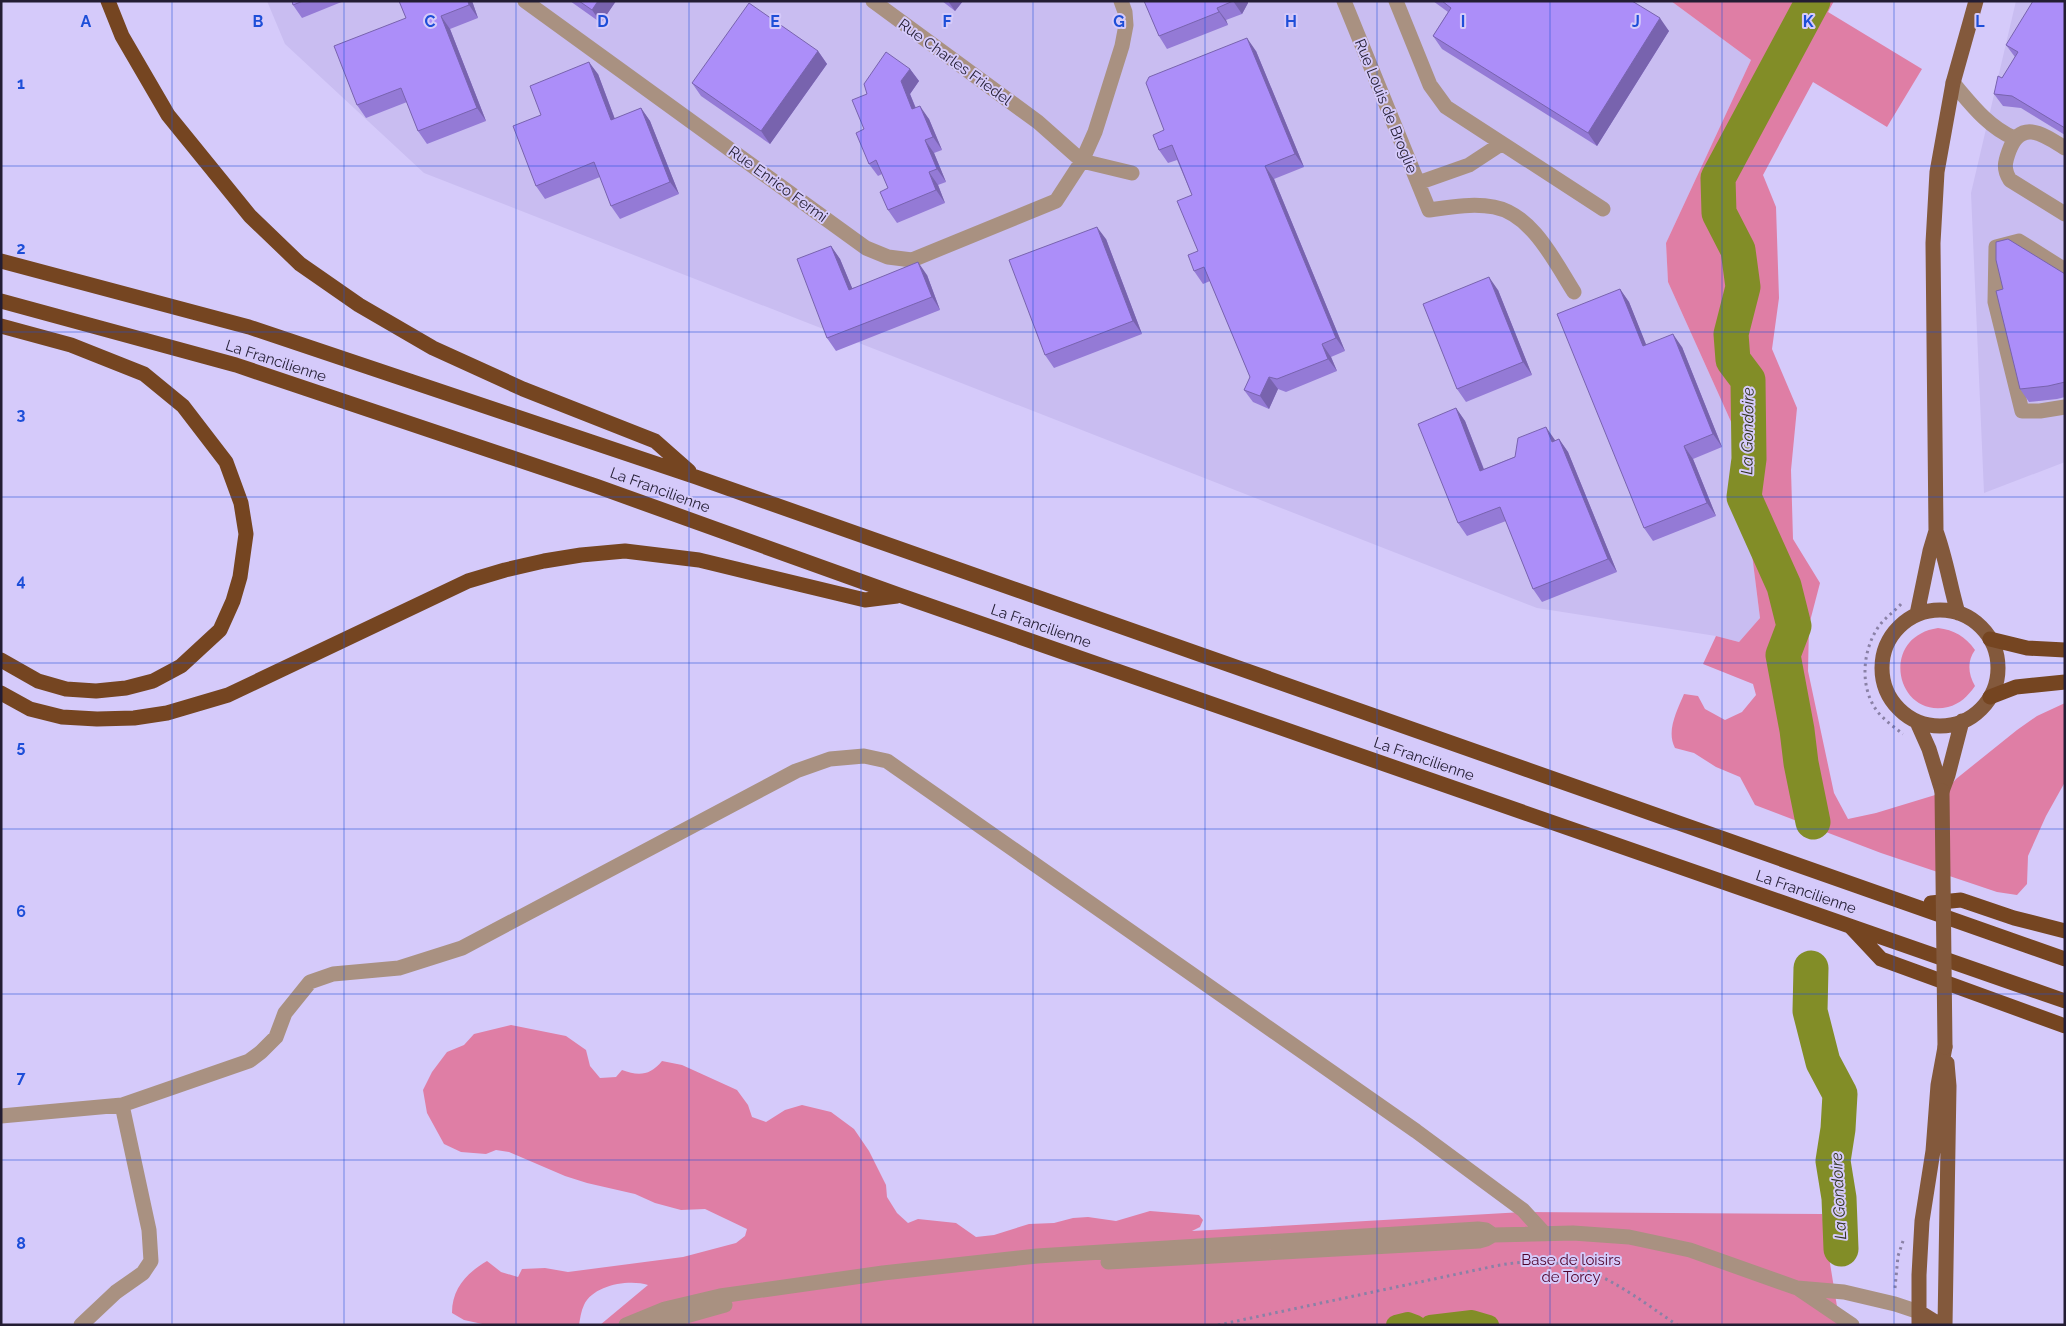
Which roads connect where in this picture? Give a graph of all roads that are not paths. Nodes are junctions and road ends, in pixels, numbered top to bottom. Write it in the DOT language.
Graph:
graph roads {
  1 [pos="108,1"];
  2 [pos="525,1"];
  3 [pos="873,1"];
  4 [pos="1121,1"];
  5 [pos="1344,1"];
  6 [pos="1396,1"];
  7 [pos="1976,1"];
  8 [pos="1953,84"];
  9 [pos="2014,138"];
  10 [pos="1501,144"];
  11 [pos="2065,148"];
  12 [pos="1082,161"];
  13 [pos="1132,173"];
  14 [pos="1418,182"];
  15 [pos="1603,209"];
  16 [pos="2065,214"];
  17 [pos="1,261"];
  18 [pos="2065,270"];
  19 [pos="1574,292"];
  20 [pos="1,301"];
  21 [pos="1,326"];
  22 [pos="2065,407"];
  23 [pos="696,477"];
  24 [pos="1936,531"];
  25 [pos="902,596"];
  26 [pos="1958,612"];
  27 [pos="1917,614"];
  28 [pos="1990,639"];
  29 [pos="2065,650"];
  30 [pos="1,660"];
  31 [pos="2065,682"];
  32 [pos="1,693"];
  33 [pos="1990,697"];
  34 [pos="1962,721"];
  35 [pos="1918,722"];
  36 [pos="1942,791"];
  37 [pos="1912,905"];
  38 [pos="1850,926"];
  39 [pos="2065,932"];
  40 [pos="2065,959"];
  41 [pos="2065,1001"];
  42 [pos="2065,1026"];
  43 [pos="1945,1047"];
  44 [pos="122,1105"];
  45 [pos="1,1116"];
  46 [pos="1544,1233"];
  47 [pos="1493,1235"];
  48 [pos="1797,1288"];
  49 [pos="1919,1318"];
  50 [pos="81,1325"];
  51 [pos="626,1325"];
  52 [pos="654,1325"];
  53 [pos="1852,1325"];
  54 [pos="1940,1325"];
  55 [pos="1945,1325"];
  1 -- 23 [label="highway"];
  2 -- 12 [label="street, Rue Enrico Fermi"];
  3 -- 12 [label="street, Rue Charles Friedel"];
  4 -- 12 [label="street"];
  5 -- 14 [label="street, Rue Louis de Broglie"];
  6 -- 10 [label="street"];
  7 -- 8 [label="main road"];
  8 -- 9 [label="street"];
  8 -- 24 [label="main road"];
  9 -- 11 [label="street"];
  9 -- 16 [label="street"];
  10 -- 14 [label="street"];
  10 -- 15 [label="street"];
  12 -- 13 [label="street"];
  14 -- 19 [label="street, Rue Louis de Broglie"];
  17 -- 23 [label="highway, La Francilienne"];
  18 -- 22 [label="street"];
  20 -- 25 [label="highway, La Francilienne"];
  21 -- 30 [label="highway"];
  23 -- 37 [label="highway, La Francilienne"];
  24 -- 26 [label="main road"];
  24 -- 27 [label="main road"];
  25 -- 32 [label="highway"];
  25 -- 38 [label="highway, La Francilienne"];
  26 -- 27 [label="main road"];
  26 -- 28 [label="main road"];
  27 -- 35 [label="main road"];
  28 -- 29 [label="highway"];
  28 -- 33 [label="main road"];
  31 -- 33 [label="highway"];
  33 -- 34 [label="main road"];
  34 -- 35 [label="main road"];
  34 -- 36 [label="main road"];
  35 -- 36 [label="main road"];
  36 -- 43 [label="main road, bridge"];
  37 -- 39 [label="highway"];
  37 -- 40 [label="highway, La Francilienne"];
  38 -- 41 [label="highway, La Francilienne"];
  38 -- 42 [label="highway"];
  43 -- 49 [label="main road"];
  43 -- 55 [label="main road"];
  44 -- 45 [label="street"];
  44 -- 46 [label="street"];
  44 -- 50 [label="street"];
  46 -- 47 [label="street"];
  46 -- 48 [label="street"];
  47 -- 51 [label="street"];
  47 -- 52 [label="street"];
  48 -- 49 [label="street"];
  48 -- 53 [label="street"];
  49 -- 54 [label="main road"];
}
